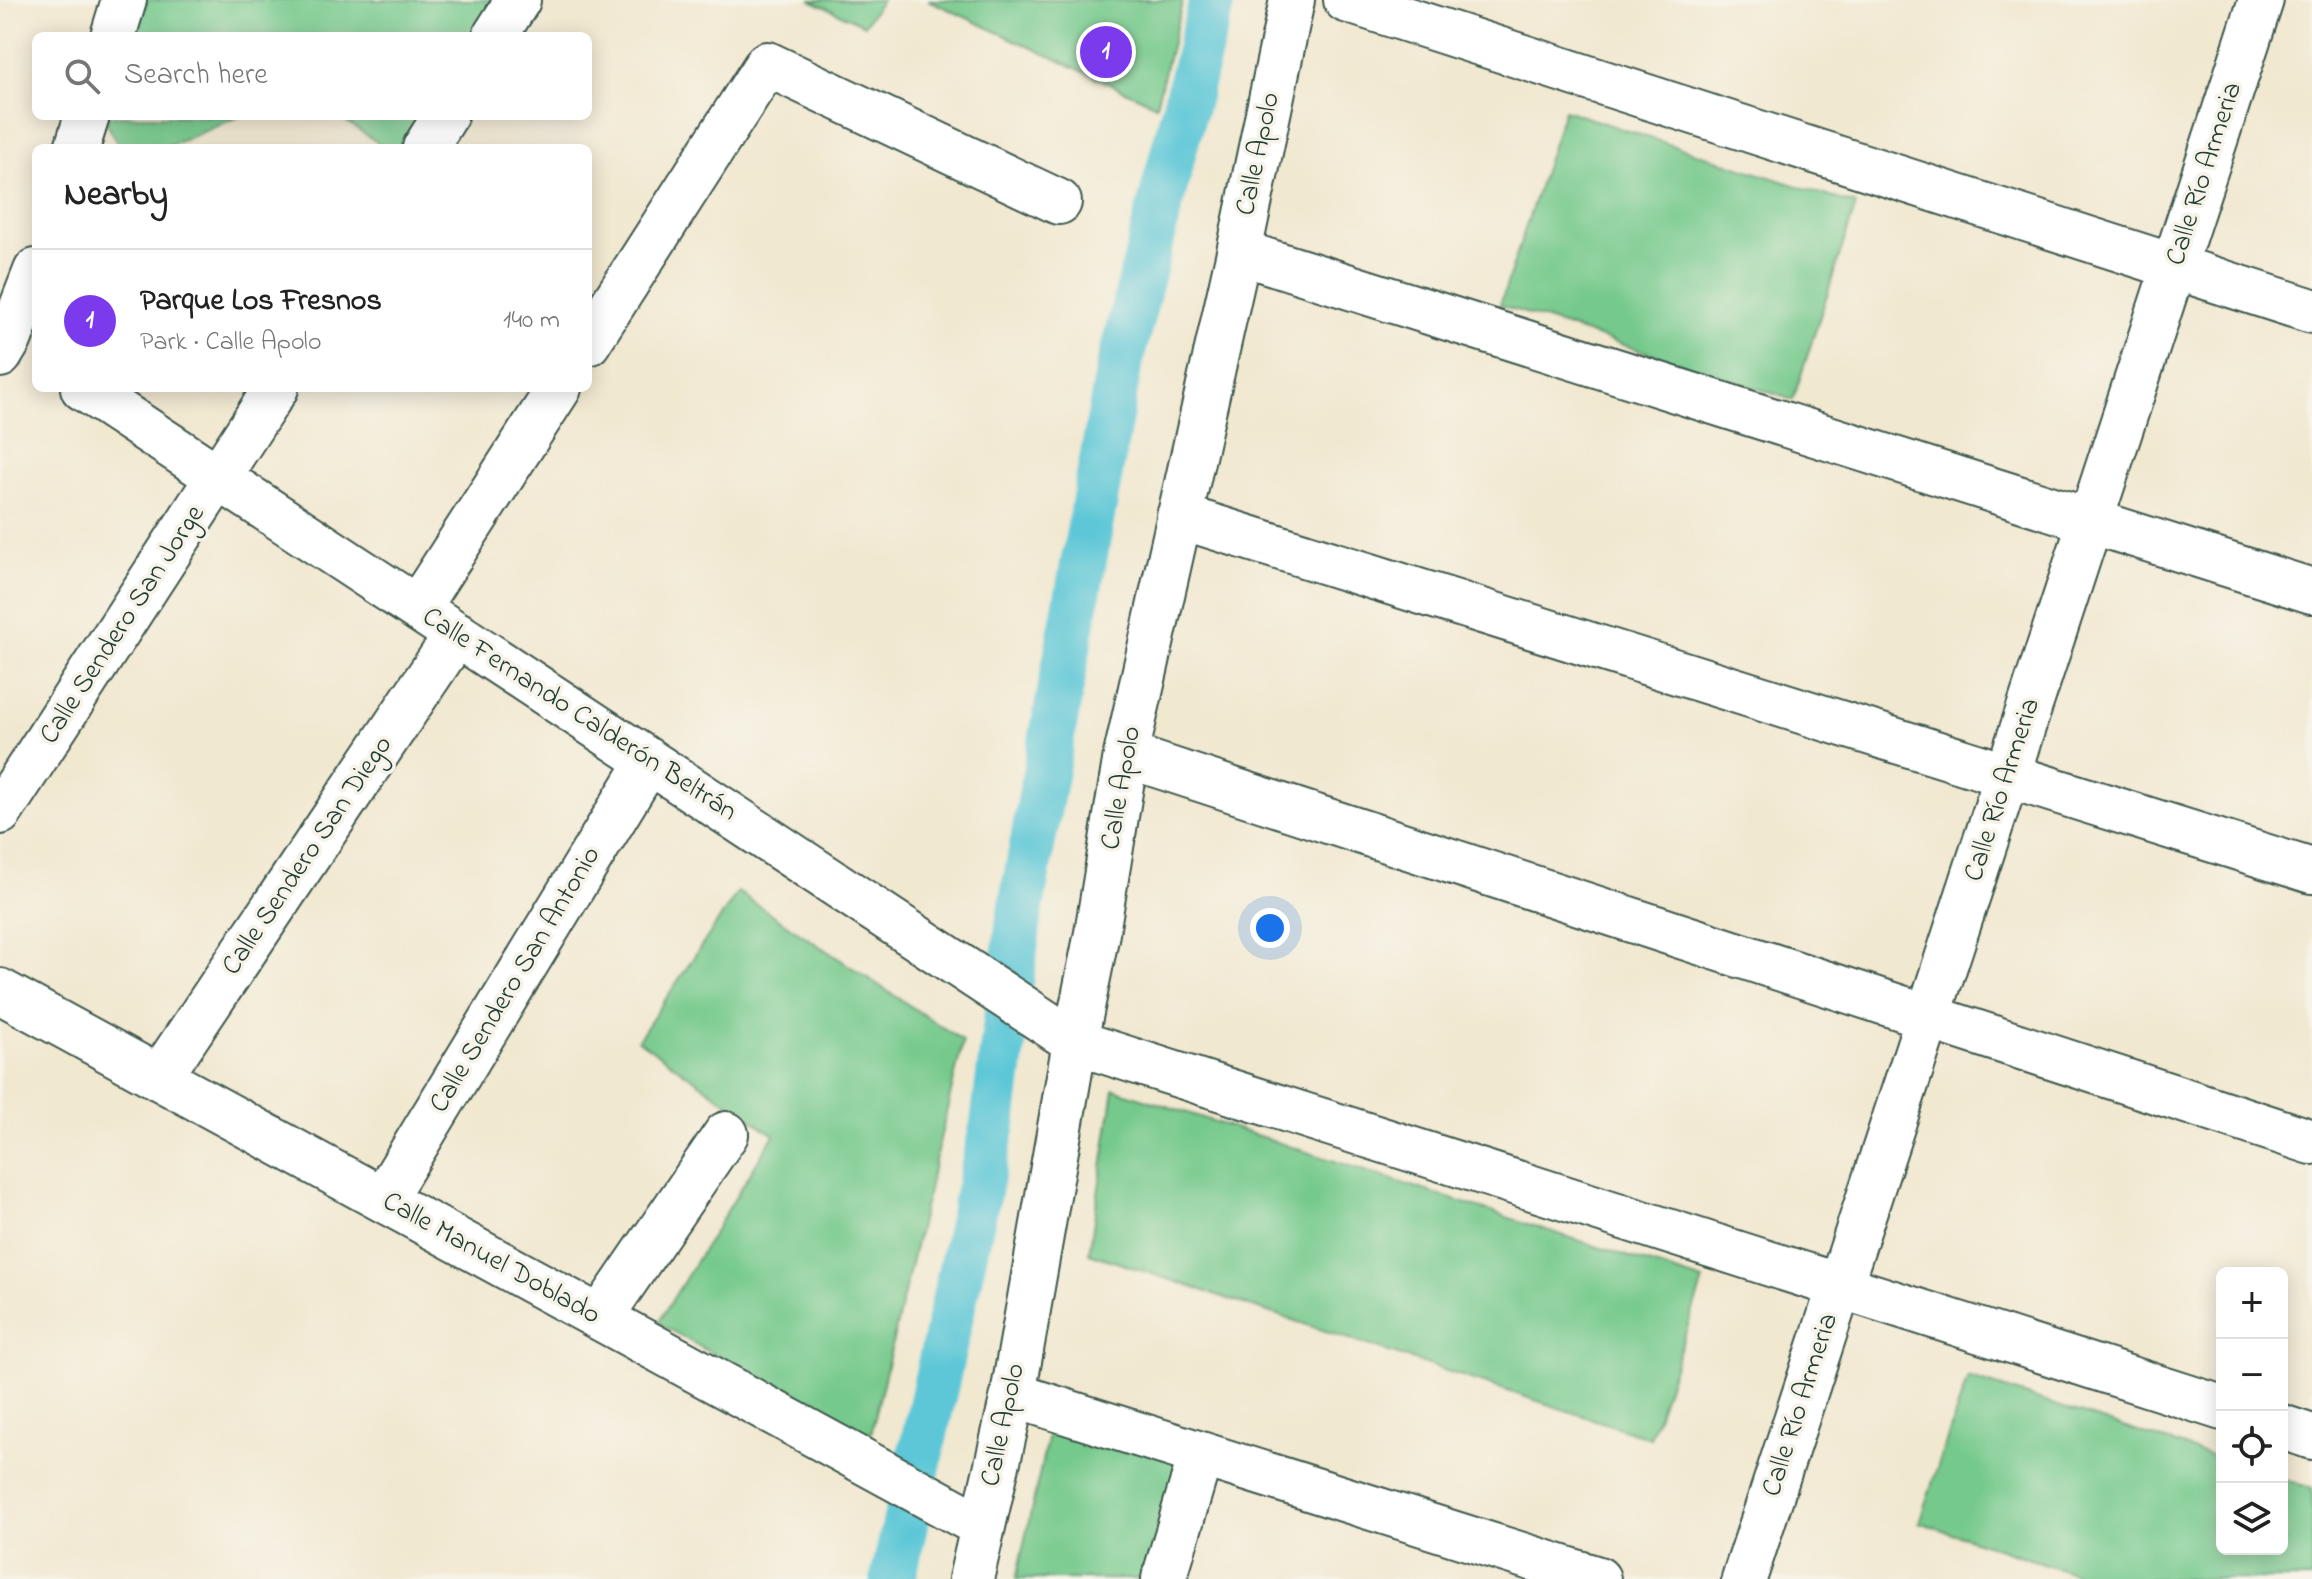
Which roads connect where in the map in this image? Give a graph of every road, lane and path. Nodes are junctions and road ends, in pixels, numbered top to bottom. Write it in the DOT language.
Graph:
graph roads {
  1 [pos="124,0"];
  2 [pos="518,0"];
  3 [pos="1292,0"];
  4 [pos="1346,0"];
  5 [pos="2261,0"];
  6 [pos="114,32"];
  7 [pos="498,32"];
  8 [pos="86,120"];
  9 [pos="442,120"];
  10 [pos="78,144"];
  11 [pos="428,144"];
  12 [pos="1059,202"];
  13 [pos="1239,252"];
  14 [pos="2174,267"];
  15 [pos="32,283"];
  16 [pos="2312,311"];
  17 [pos="592,337"];
  18 [pos="11,346"];
  19 [pos="89,392"];
  20 [pos="274,392"];
  21 [pos="556,392"];
  22 [pos="220,478"];
  23 [pos="1179,516"];
  24 [pos="2091,521"];
  25 [pos="2312,591"];
  26 [pos="417,608"];
  27 [pos="457,634"];
  28 [pos="1126,755"];
  29 [pos="649,761"];
  30 [pos="2008,775"];
  31 [pos="0,812"];
  32 [pos="2312,871"];
  33 [pos="0,991"];
  34 [pos="1929,1017"];
  35 [pos="1075,1042"];
  36 [pos="159,1078"];
  37 [pos="726,1134"];
  38 [pos="2312,1142"];
  39 [pos="383,1199"];
  40 [pos="1840,1286"];
  41 [pos="600,1318"];
  42 [pos="1013,1395"];
  43 [pos="2216,1406"];
  44 [pos="2288,1429"];
  45 [pos="2312,1437"];
  46 [pos="1201,1454"];
  47 [pos="982,1526"];
  48 [pos="971,1579"];
  49 [pos="1164,1579"];
  50 [pos="1598,1579"];
  51 [pos="1744,1579"];
  1 -- 6 [label="street"];
  2 -- 7 [label="street"];
  3 -- 13 [label="street, Calle Apolo"];
  4 -- 14 [label="street"];
  5 -- 14 [label="street, Calle Río Armeria"];
  8 -- 10 [label="street"];
  9 -- 11 [label="street"];
  12 -- 17 [label="street"];
  13 -- 23 [label="street, Calle Apolo"];
  13 -- 24 [label="street"];
  14 -- 16 [label="street"];
  14 -- 24 [label="street, Calle Río Armeria"];
  15 -- 18 [label="street"];
  19 -- 22 [label="street, Calle Fernando Calderón Beltrán"];
  20 -- 22 [label="street, Calle Sendero San Jorge"];
  21 -- 26 [label="street"];
  22 -- 26 [label="street, Calle Fernando Calderón Beltrán"];
  22 -- 31 [label="street, Calle Sendero San Jorge"];
  23 -- 28 [label="street, Calle Apolo"];
  23 -- 30 [label="street"];
  24 -- 25 [label="street"];
  24 -- 30 [label="street, Calle Río Armeria"];
  26 -- 27 [label="street, Calle Fernando Calderón Beltrán"];
  27 -- 29 [label="street, Calle Fernando Calderón Beltrán"];
  27 -- 36 [label="street, Calle Sendero San Diego"];
  28 -- 34 [label="street"];
  28 -- 35 [label="street, Calle Apolo"];
  29 -- 35 [label="street, Calle Fernando Calderón Beltrán"];
  29 -- 39 [label="street, Calle Sendero San Antonio"];
  30 -- 32 [label="street"];
  30 -- 34 [label="street, Calle Río Armeria"];
  33 -- 36 [label="street, Calle Manuel Doblado"];
  34 -- 38 [label="street"];
  34 -- 40 [label="street, Calle Río Armeria"];
  35 -- 40 [label="street, Calle Fernando Calderón Beltrán"];
  35 -- 42 [label="street, Calle Apolo"];
  36 -- 39 [label="street, Calle Manuel Doblado"];
  37 -- 41 [label="street"];
  39 -- 41 [label="street, Calle Manuel Doblado"];
  40 -- 43 [label="street, Calle Fernando Calderón Beltrán"];
  40 -- 51 [label="street, Calle Río Armeria"];
  41 -- 47 [label="street, Calle Manuel Doblado"];
  42 -- 46 [label="street"];
  42 -- 47 [label="street, Calle Apolo"];
  44 -- 45 [label="street"];
  46 -- 49 [label="street"];
  46 -- 50 [label="street"];
  47 -- 48 [label="street, Calle Apolo"];
}
